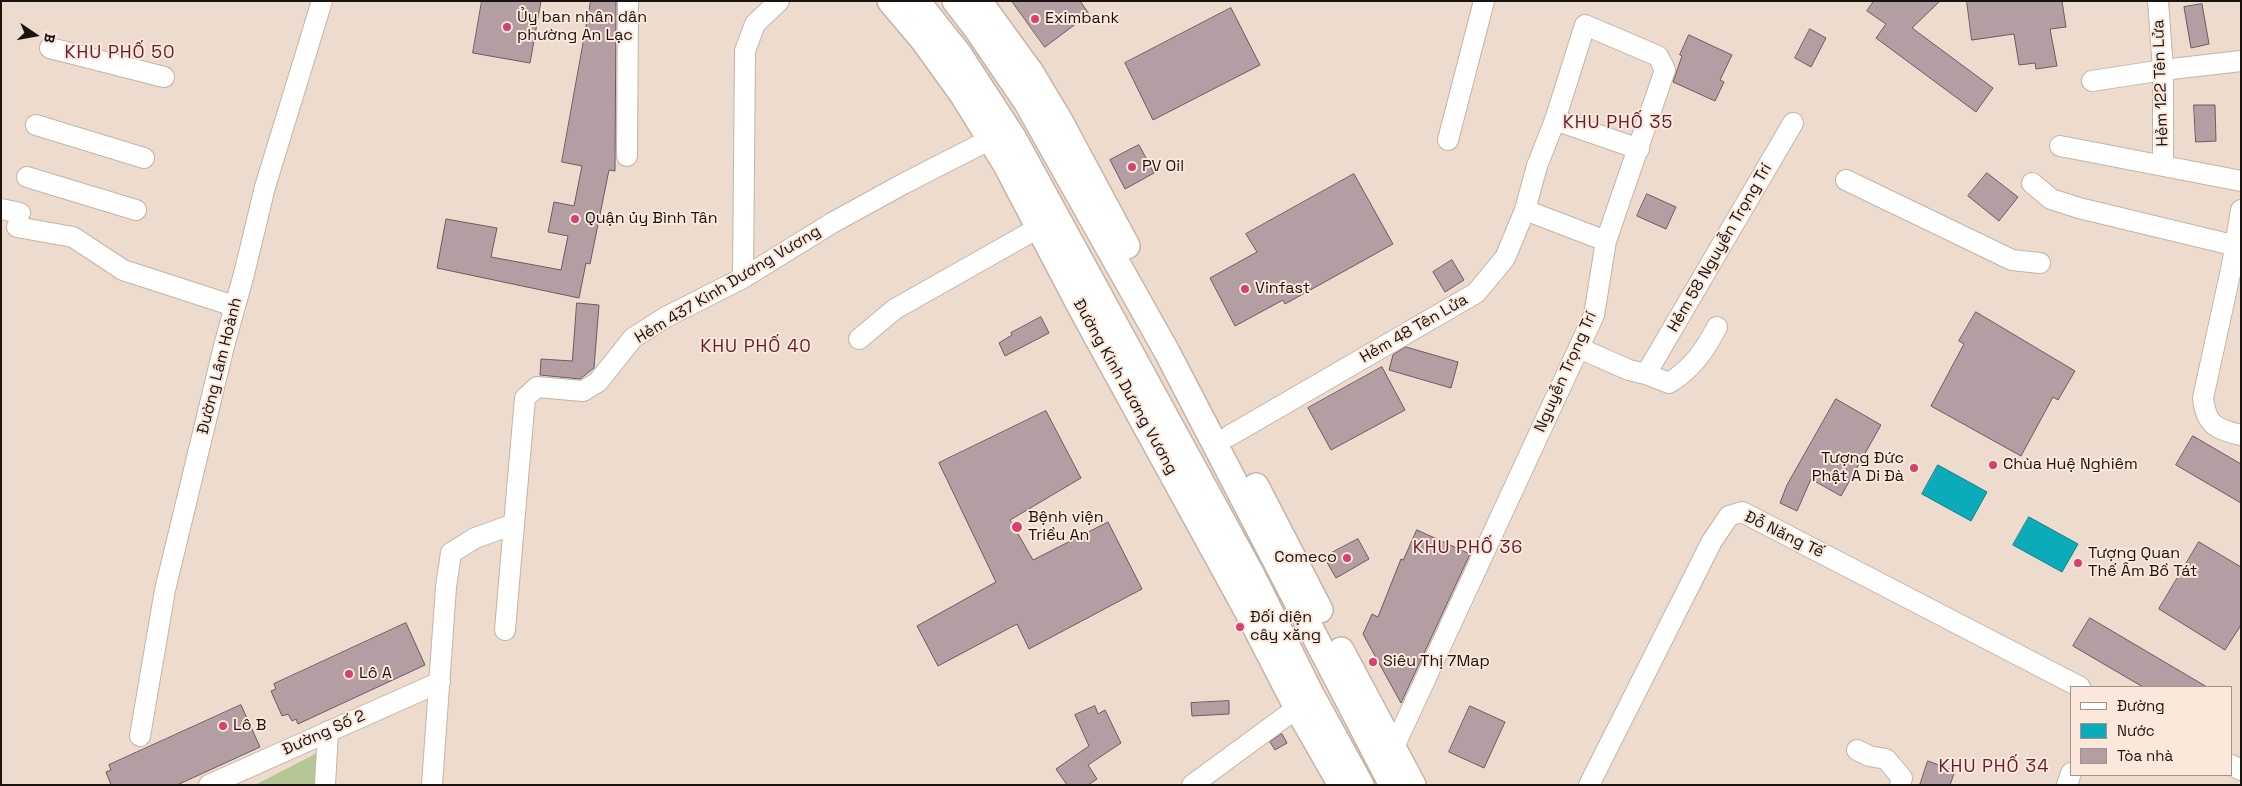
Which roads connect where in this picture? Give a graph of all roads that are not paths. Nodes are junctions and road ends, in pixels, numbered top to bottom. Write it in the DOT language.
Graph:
graph roads {
  1 [pos="322,1"];
  2 [pos="628,1"];
  3 [pos="779,1"];
  4 [pos="890,1"];
  5 [pos="917,1"];
  6 [pos="955,1"];
  7 [pos="979,1"];
  8 [pos="1484,1"];
  9 [pos="2158,1"];
  10 [pos="1585,25"];
  11 [pos="50,48"];
  12 [pos="2241,62"];
  13 [pos="2163,70"];
  14 [pos="164,77"];
  15 [pos="2092,81"];
  16 [pos="1555,120"];
  17 [pos="1793,123"];
  18 [pos="36,125"];
  19 [pos="990,140"];
  20 [pos="1448,140"];
  21 [pos="2060,146"];
  22 [pos="1639,150"];
  23 [pos="627,156"];
  24 [pos="144,158"];
  25 [pos="2162,166"];
  26 [pos="26,177"];
  27 [pos="1846,180"];
  28 [pos="2241,181"];
  29 [pos="2032,183"];
  30 [pos="136,210"];
  31 [pos="1525,210"];
  32 [pos="2241,210"];
  33 [pos="13,216"];
  34 [pos="1040,227"];
  35 [pos="1606,241"];
  36 [pos="2238,246"];
  37 [pos="2040,263"];
  38 [pos="743,278"];
  39 [pos="234,306"];
  40 [pos="1717,327"];
  41 [pos="859,339"];
  42 [pos="1579,348"];
  43 [pos="1174,349"];
  44 [pos="1128,372"];
  45 [pos="1646,374"];
  46 [pos="2241,435"];
  47 [pos="1222,440"];
  48 [pos="514,524"];
  49 [pos="505,630"];
  50 [pos="440,682"];
  51 [pos="2078,686"];
  52 [pos="1297,708"];
  53 [pos="328,731"];
  54 [pos="140,736"];
  55 [pos="1857,750"];
  56 [pos="1390,767"];
  57 [pos="208,785"];
  58 [pos="325,785"];
  59 [pos="432,785"];
  60 [pos="1192,785"];
  61 [pos="1341,785"];
  62 [pos="1361,785"];
  63 [pos="1413,785"];
  64 [pos="1589,785"];
  65 [pos="1900,785"];
  1 -- 39 [label="street, Đường Lâm Hoành"];
  2 -- 23 [label="street"];
  3 -- 38 [label="street"];
  4 -- 19 [label="main road, Đường Kinh Dương Vương"];
  5 -- 44 [label="main road, Đường Kinh Dương Vương"];
  6 -- 43 [label="main road"];
  7 -- 43 [label="main road"];
  8 -- 20 [label="street"];
  9 -- 13 [label="street, Hẻm 122 Tên Lửa"];
  10 -- 16 [label="street, Hẻm 48 Tên Lửa"];
  10 -- 22 [label="street, Nguyễn Trọng Trí"];
  11 -- 14 [label="street"];
  12 -- 13 [label="street"];
  13 -- 15 [label="street"];
  13 -- 25 [label="street, Hẻm 122 Tên Lửa"];
  16 -- 22 [label="street"];
  16 -- 31 [label="street, Hẻm 48 Tên Lửa"];
  17 -- 45 [label="street, Hẻm 58 Nguyễn Trọng Trí"];
  18 -- 24 [label="street"];
  19 -- 34 [label="main road, Đường Kinh Dương Vương"];
  19 -- 38 [label="street, Hẻm 437 Kinh Dương Vương"];
  21 -- 25 [label="street"];
  22 -- 35 [label="street, Nguyễn Trọng Trí"];
  25 -- 28 [label="street"];
  26 -- 30 [label="street"];
  27 -- 37 [label="street"];
  29 -- 36 [label="street"];
  31 -- 35 [label="street"];
  31 -- 47 [label="street, Hẻm 48 Tên Lửa"];
  32 -- 36 [label="street"];
  33 -- 39 [label="street"];
  34 -- 41 [label="street"];
  34 -- 44 [label="main road, Đường Kinh Dương Vương"];
  35 -- 42 [label="street, Nguyễn Trọng Trí"];
  36 -- 46 [label="street"];
  38 -- 48 [label="street, Hẻm 437 Kinh Dương Vương"];
  39 -- 54 [label="street, Đường Lâm Hoành"];
  40 -- 45 [label="street"];
  42 -- 45 [label="street"];
  42 -- 56 [label="street, Nguyễn Trọng Trí"];
  43 -- 44 [label="main road"];
  43 -- 47 [label="main road"];
  44 -- 52 [label="main road, Đường Kinh Dương Vương"];
  44 -- 62 [label="main road, Đường Kinh Dương Vương"];
  47 -- 56 [label="main road"];
  48 -- 49 [label="street, Hẻm 437 Kinh Dương Vương"];
  48 -- 50 [label="street"];
  50 -- 53 [label="street, Đường Số 2"];
  50 -- 59 [label="street"];
  51 -- 64 [label="street, Đỗ Năng Tế"];
  52 -- 60 [label="street"];
  52 -- 61 [label="main road, Đường Kinh Dương Vương"];
  53 -- 57 [label="street, Đường Số 2"];
  53 -- 58 [label="street"];
  55 -- 65 [label="street"];
  56 -- 63 [label="main road"];
}
